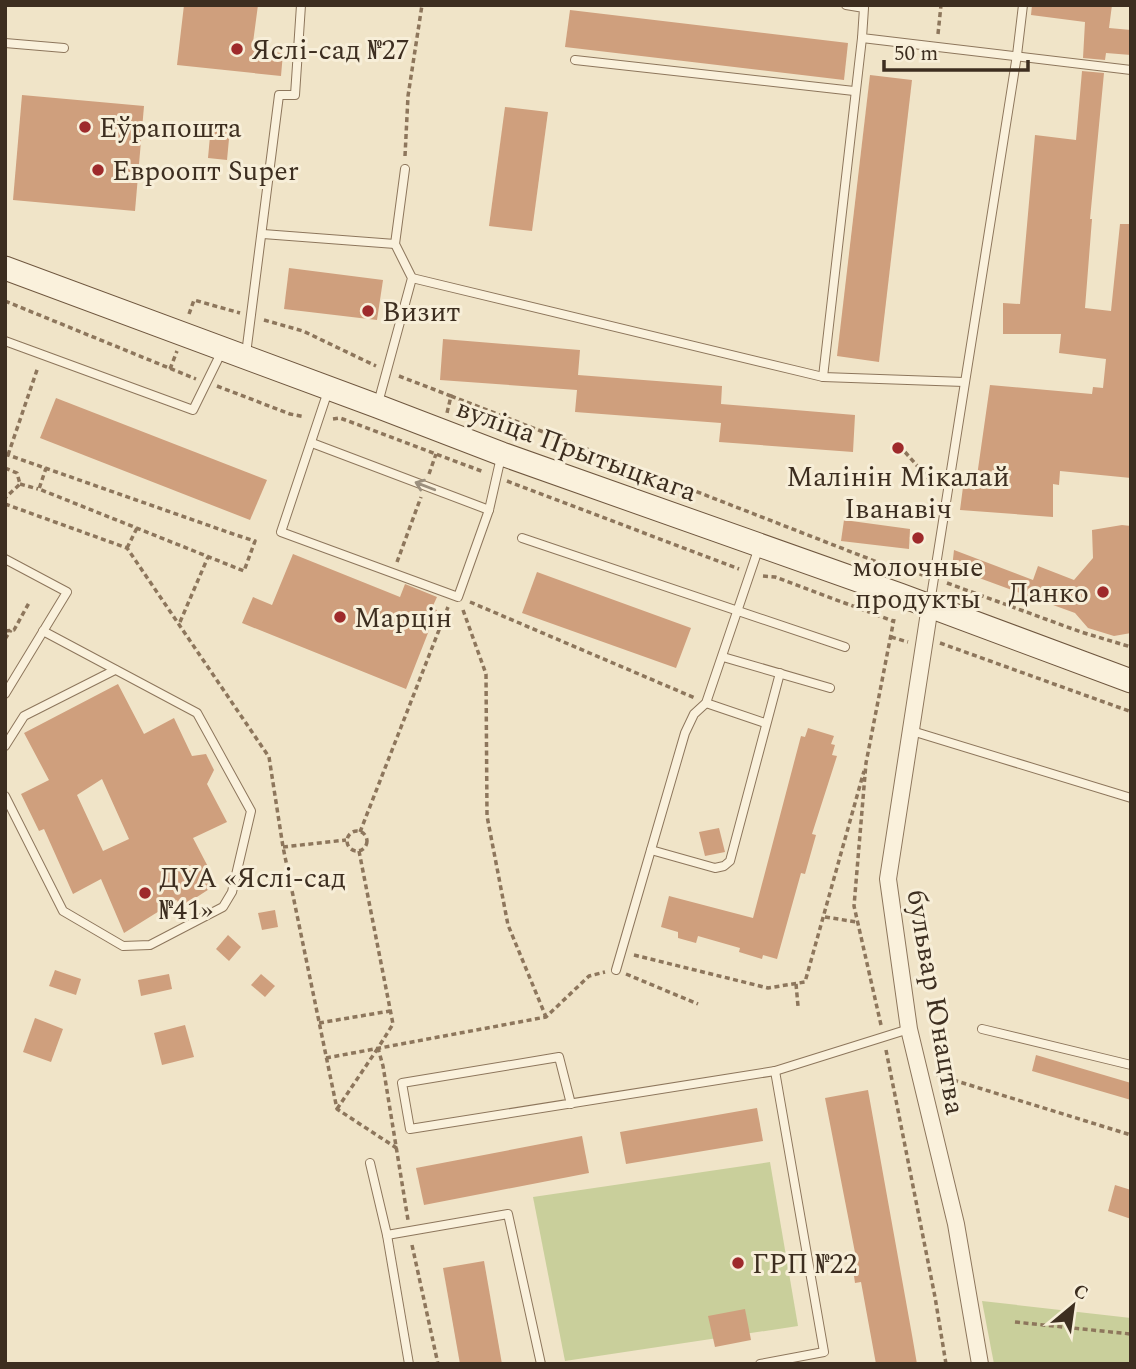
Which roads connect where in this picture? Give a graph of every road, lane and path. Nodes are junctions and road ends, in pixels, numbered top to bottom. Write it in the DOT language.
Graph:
graph roads {
  1 [pos="301,5"];
  2 [pos="422,5"];
  3 [pos="846,5"];
  4 [pos="941,5"];
  5 [pos="1023,5"];
  6 [pos="862,38"];
  7 [pos="5,43"];
  8 [pos="64,48"];
  9 [pos="936,48"];
  10 [pos="1017,55"];
  11 [pos="575,60"];
  12 [pos="1131,70"];
  13 [pos="854,91"];
  14 [pos="405,169"];
  15 [pos="263,234"];
  16 [pos="395,244"];
  17 [pos="5,268"];
  18 [pos="412,278"];
  19 [pos="5,341"];
  20 [pos="223,349"];
  21 [pos="42,355"];
  22 [pos="246,357"];
  23 [pos="823,377"];
  24 [pos="964,382"];
  25 [pos="329,388"];
  26 [pos="451,396"];
  27 [pos="377,406"];
  28 [pos="312,443"];
  29 [pos="905,452"];
  30 [pos="7,455"];
  31 [pos="499,465"];
  32 [pos="5,468"];
  33 [pos="46,468"];
  34 [pos="20,484"];
  35 [pos="425,486"];
  36 [pos="39,489"];
  37 [pos="5,498"];
  38 [pos="946,499"];
  39 [pos="489,510"];
  40 [pos="137,528"];
  41 [pos="522,538"];
  42 [pos="759,547"];
  43 [pos="127,548"];
  44 [pos="208,557"];
  45 [pos="5,559"];
  46 [pos="393,574"];
  47 [pos="751,574"];
  48 [pos="934,578"];
  49 [pos="455,596"];
  50 [pos="30,601"];
  51 [pos="930,606"];
  52 [pos="739,612"];
  53 [pos="893,621"];
  54 [pos="180,624"];
  55 [pos="8,630"];
  56 [pos="43,631"];
  57 [pos="891,637"];
  58 [pos="5,639"];
  59 [pos="925,643"];
  60 [pos="845,647"];
  61 [pos="1131,648"];
  62 [pos="723,657"];
  63 [pos="115,670"];
  64 [pos="780,673"];
  65 [pos="1131,681"];
  66 [pos="830,688"];
  67 [pos="5,694"];
  68 [pos="706,703"];
  69 [pos="1130,710"];
  70 [pos="765,723"];
  71 [pos="912,731"];
  72 [pos="5,746"];
  73 [pos="866,763"];
  74 [pos="5,796"];
  75 [pos="1131,798"];
  76 [pos="360,832"];
  77 [pos="346,840"];
  78 [pos="283,847"];
  79 [pos="651,850"];
  80 [pos="824,917"];
  81 [pos="857,922"];
  82 [pos="622,951"];
  83 [pos="616,970"];
  84 [pos="589,976"];
  85 [pos="796,984"];
  86 [pos="698,1004"];
  87 [pos="797,1006"];
  88 [pos="390,1011"];
  89 [pos="545,1017"];
  90 [pos="320,1023"];
  91 [pos="909,1028"];
  92 [pos="982,1029"];
  93 [pos="378,1048"];
  94 [pos="326,1058"];
  95 [pos="1131,1065"];
  96 [pos="919,1069"];
  97 [pos="775,1071"];
  98 [pos="891,1075"];
  99 [pos="570,1104"];
  100 [pos="337,1109"];
  101 [pos="1131,1135"];
  102 [pos="370,1163"];
  103 [pos="387,1235"];
  104 [pos="1015,1322"];
  105 [pos="1131,1334"];
  106 [pos="410,1364"];
  107 [pos="541,1364"];
  108 [pos="760,1364"];
  109 [pos="980,1364"];
  1 -- 15 [label="lane"];
  2 -- 14 [label="path"];
  3 -- 6 [label="lane"];
  4 -- 9 [label="path"];
  5 -- 10 [label="lane"];
  6 -- 9 [label="lane"];
  6 -- 13 [label="lane"];
  7 -- 8 [label="lane"];
  9 -- 10 [label="lane"];
  10 -- 12 [label="lane"];
  10 -- 24 [label="lane"];
  11 -- 13 [label="lane"];
  13 -- 23 [label="lane"];
  14 -- 16 [label="lane"];
  15 -- 16 [label="lane"];
  15 -- 22 [label="lane"];
  16 -- 18 [label="lane"];
  17 -- 20 [label="street, вуліца Прытыцкага"];
  18 -- 23 [label="lane"];
  18 -- 27 [label="lane"];
  19 -- 21 [label="lane"];
  20 -- 21 [label="lane"];
  20 -- 22 [label="street, вуліца Прытыцкага"];
  21 -- 30 [label="path"];
  22 -- 25 [label="street, вуліца Прытыцкага"];
  23 -- 24 [label="lane"];
  24 -- 38 [label="lane"];
  25 -- 27 [label="street, вуліца Прытыцкага"];
  25 -- 28 [label="lane"];
  26 -- 48 [label="path"];
  27 -- 31 [label="street, вуліца Прытыцкага"];
  35 -- 28 [label="lane, one-way"];
  28 -- 46 [label="lane"];
  29 -- 38 [label="path"];
  30 -- 33 [label="path"];
  31 -- 35 [label="path"];
  31 -- 39 [label="lane"];
  31 -- 42 [label="street, вуліца Прытыцкага"];
  31 -- 47 [label="path"];
  32 -- 34 [label="path"];
  33 -- 36 [label="path"];
  33 -- 44 [label="path"];
  34 -- 36 [label="path"];
  34 -- 37 [label="path"];
  35 -- 39 [label="lane"];
  35 -- 46 [label="path"];
  36 -- 40 [label="path"];
  38 -- 48 [label="lane"];
  39 -- 49 [label="lane"];
  40 -- 43 [label="path"];
  40 -- 44 [label="path"];
  41 -- 52 [label="lane"];
  42 -- 47 [label="lane"];
  42 -- 51 [label="street, вуліца Прытыцкага"];
  44 -- 54 [label="path"];
  45 -- 56 [label="lane"];
  46 -- 49 [label="lane"];
  47 -- 52 [label="lane"];
  47 -- 53 [label="path"];
  48 -- 51 [label="lane"];
  48 -- 61 [label="path"];
  49 -- 68 [label="path"];
  49 -- 76 [label="path"];
  49 -- 89 [label="path"];
  50 -- 55 [label="path"];
  51 -- 59 [label="street, бульвар Юнацтва"];
  51 -- 65 [label="street, вуліца Прытыцкага"];
  52 -- 60 [label="lane"];
  52 -- 62 [label="lane"];
  55 -- 58 [label="path"];
  56 -- 63 [label="lane"];
  56 -- 67 [label="lane"];
  57 -- 59 [label="path"];
  59 -- 69 [label="path"];
  59 -- 71 [label="street, бульвар Юнацтва"];
  62 -- 64 [label="lane"];
  62 -- 68 [label="lane"];
  63 -- 72 [label="lane"];
  63 -- 74 [label="lane"];
  64 -- 66 [label="lane"];
  64 -- 70 [label="lane"];
  68 -- 70 [label="lane"];
  68 -- 79 [label="lane"];
  70 -- 79 [label="lane"];
  71 -- 75 [label="lane"];
  71 -- 91 [label="street, бульвар Юнацтва"];
  73 -- 80 [label="path"];
  76 -- 77 [label="path"];
  76 -- 77 [label="path"];
  77 -- 78 [label="path"];
  79 -- 82 [label="lane"];
  80 -- 81 [label="path"];
  80 -- 85 [label="path"];
  82 -- 83 [label="lane"];
  82 -- 85 [label="path"];
  83 -- 86 [label="path"];
  84 -- 89 [label="path"];
  85 -- 87 [label="path"];
  88 -- 90 [label="path"];
  89 -- 93 [label="path"];
  91 -- 96 [label="street, бульвар Юнацтва"];
  91 -- 97 [label="lane"];
  92 -- 95 [label="lane"];
  93 -- 94 [label="path"];
  93 -- 100 [label="path"];
  96 -- 98 [label="path"];
  96 -- 101 [label="path"];
  96 -- 109 [label="street, бульвар Юнацтва"];
  97 -- 99 [label="lane"];
  97 -- 108 [label="lane"];
  99 -- 99 [label="lane"];
  102 -- 103 [label="lane"];
  103 -- 106 [label="lane"];
  103 -- 107 [label="lane"];
  104 -- 105 [label="path"];
}
